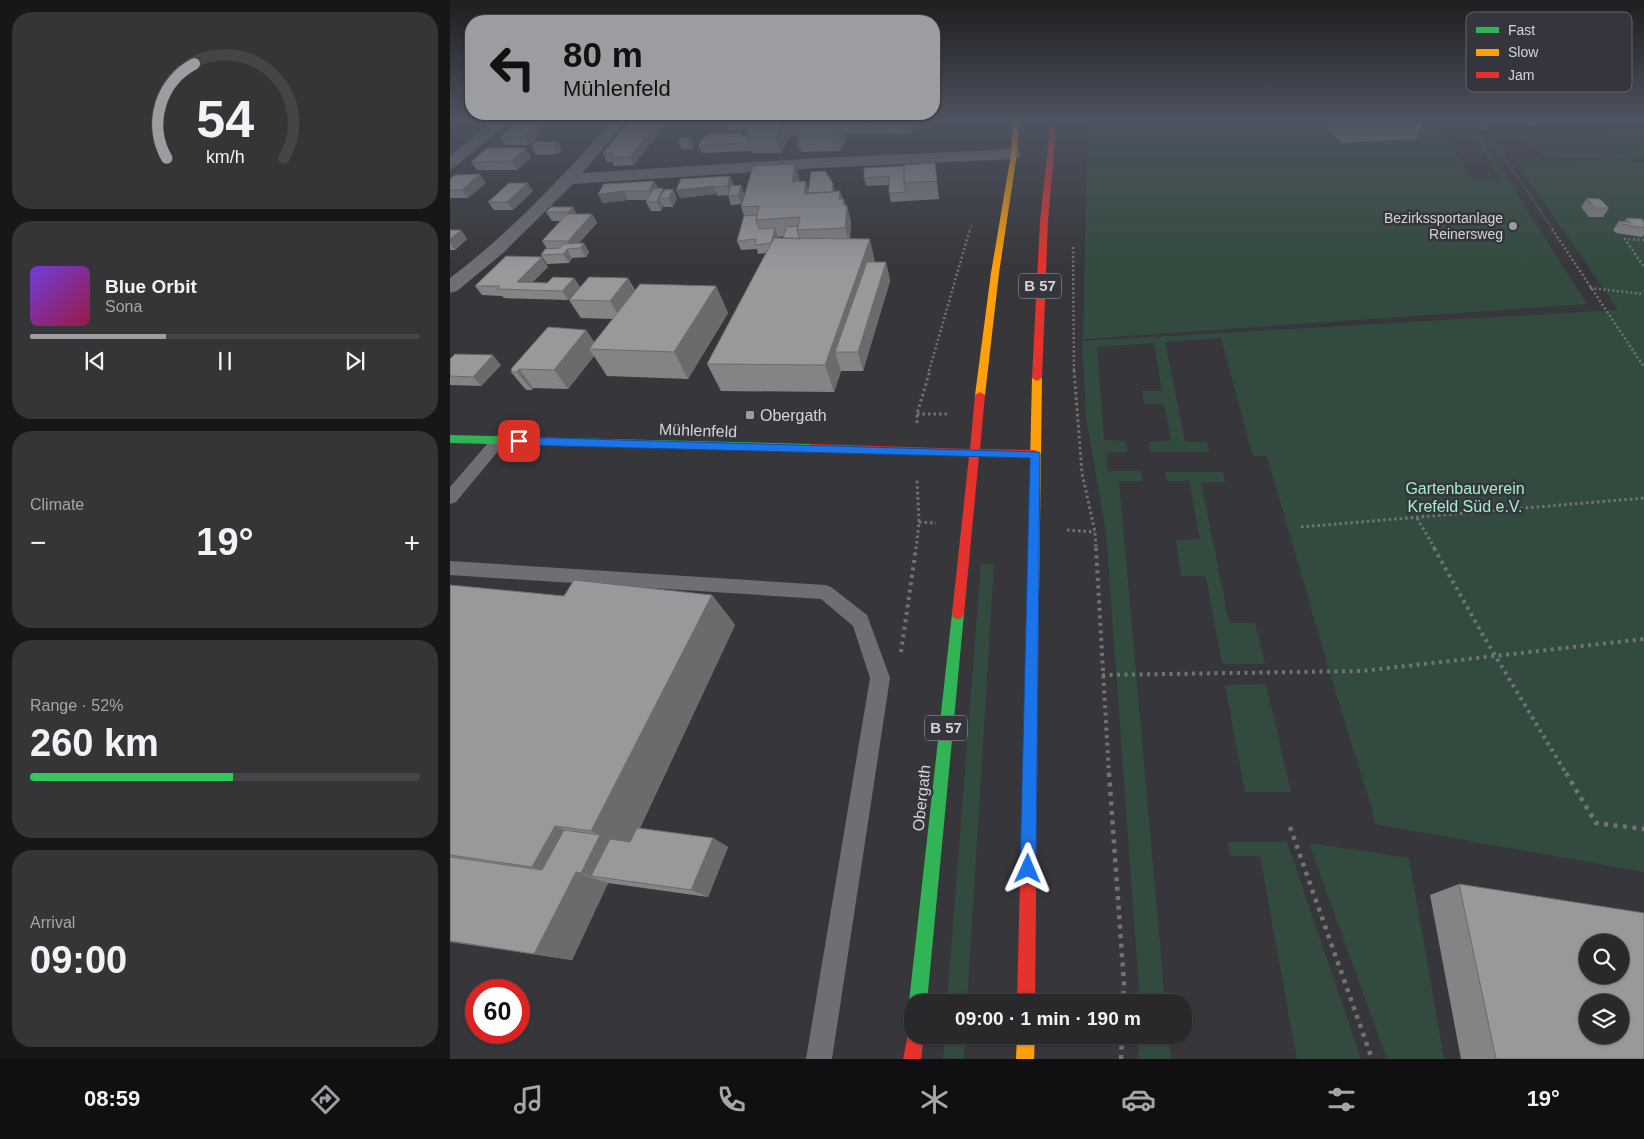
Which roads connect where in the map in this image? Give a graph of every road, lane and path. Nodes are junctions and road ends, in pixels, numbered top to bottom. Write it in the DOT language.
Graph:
graph roads {
  1 [pos="578,168"];
  2 [pos="725,168"];
  3 [pos="1012,168"];
  4 [pos="1048,168"];
  5 [pos="1511,168"];
  6 [pos="569,179"];
  7 [pos="973,223"];
  8 [pos="1644,240"];
  9 [pos="1073,247"];
  10 [pos="1644,267"];
  11 [pos="450,287"];
  12 [pos="1590,288"];
  13 [pos="1644,294"];
  14 [pos="1644,367"];
  15 [pos="918,414"];
  16 [pos="450,439"];
  17 [pos="499,440"];
  18 [pos="974,453"];
  19 [pos="1035,454"];
  20 [pos="450,498"];
  21 [pos="1644,498"];
  22 [pos="1417,518"];
  23 [pos="1301,527"];
  24 [pos="450,568"];
  25 [pos="1644,639"];
  26 [pos="1495,655"];
  27 [pos="1102,674"];
  28 [pos="1290,827"];
  29 [pos="1644,830"];
  30 [pos="919,994"];
  31 [pos="1026,994"];
  32 [pos="1123,994"];
  33 [pos="914,1044"];
  34 [pos="1026,1044"];
  35 [pos="1122,1044"];
  36 [pos="819,1059"];
  37 [pos="912,1059"];
  38 [pos="1025,1059"];
  39 [pos="1121,1059"];
  40 [pos="1372,1059"];
  1 -- 6 [label="street"];
  2 -- 6 [label="street"];
  3 -- 18 [label="main road, Obergath / B 57"];
  4 -- 19 [label="main road, B 57"];
  5 -- 12 [label="path"];
  6 -- 11 [label="street"];
  7 -- 15 [label="path"];
  8 -- 10 [label="path"];
  9 -- 27 [label="path"];
  12 -- 13 [label="path"];
  12 -- 14 [label="path"];
  16 -- 17 [label="main road, Mühlenfeld"];
  17 -- 18 [label="main road, Mühlenfeld"];
  17 -- 20 [label="lane"];
  18 -- 19 [label="main road, Mühlenfeld"];
  18 -- 30 [label="main road, Obergath / B 57"];
  19 -- 31 [label="main road, B 57"];
  21 -- 22 [label="path"];
  22 -- 23 [label="path"];
  22 -- 26 [label="path"];
  24 -- 36 [label="lane"];
  25 -- 26 [label="path"];
  26 -- 27 [label="path"];
  26 -- 29 [label="path"];
  27 -- 32 [label="path"];
  28 -- 40 [label="path"];
  33 -- 37 [label="main road"];
  34 -- 38 [label="main road"];
  35 -- 39 [label="path"];
}
